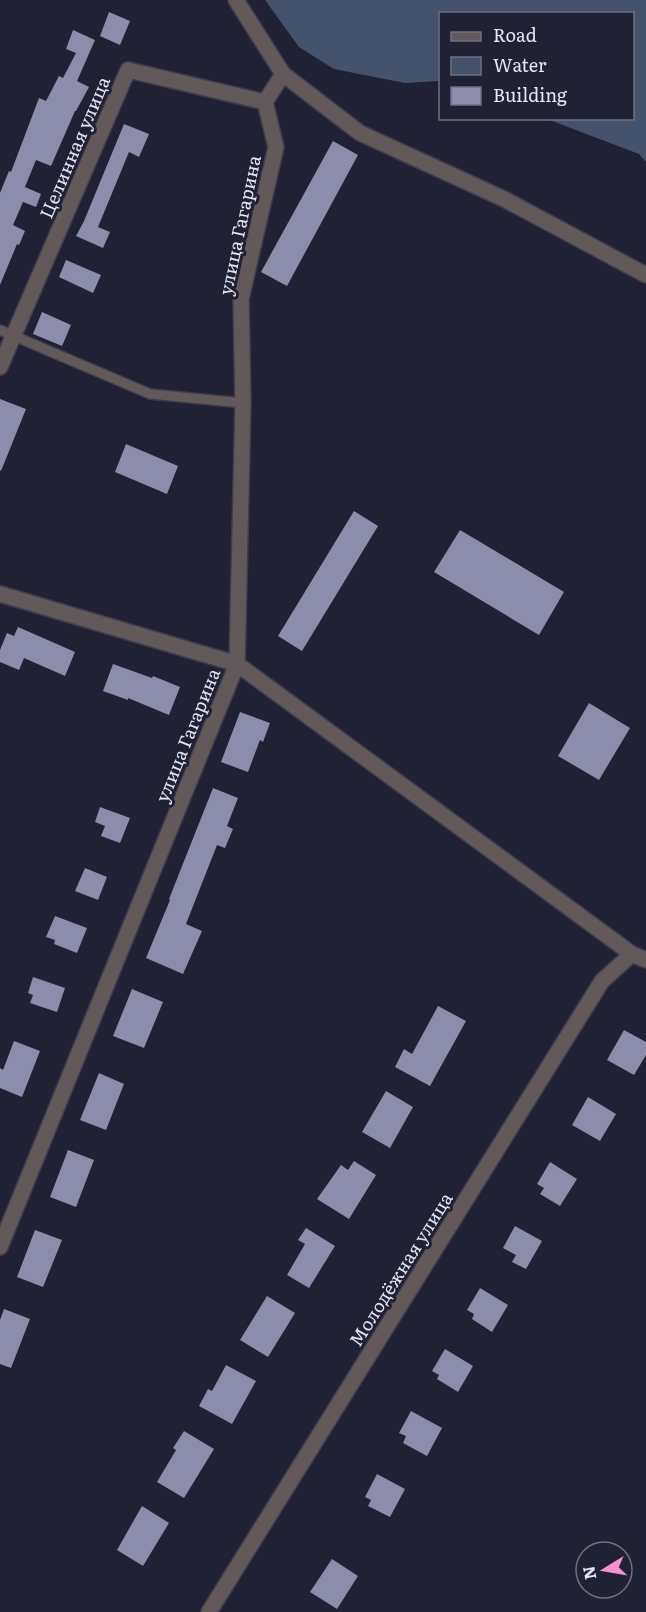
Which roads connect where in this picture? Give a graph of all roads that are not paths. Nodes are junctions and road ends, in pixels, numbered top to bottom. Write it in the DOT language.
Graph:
graph roads {
  1 [pos="236,0"];
  2 [pos="284,74"];
  3 [pos="265,102"];
  4 [pos="646,275"];
  5 [pos="7,333"];
  6 [pos="0,368"];
  7 [pos="243,403"];
  8 [pos="0,594"];
  9 [pos="237,664"];
  10 [pos="639,957"];
  11 [pos="0,1247"];
  12 [pos="209,1612"];
  1 -- 2 [label="street"];
  2 -- 3 [label="street"];
  2 -- 4 [label="street"];
  3 -- 5 [label="street, Целинная улица"];
  3 -- 7 [label="street, улица Гагарина"];
  5 -- 6 [label="street, Целинная улица"];
  5 -- 7 [label="lane"];
  7 -- 9 [label="street, улица Гагарина"];
  8 -- 9 [label="street"];
  9 -- 10 [label="street"];
  9 -- 11 [label="street, улица Гагарина"];
  10 -- 12 [label="street, Молодёжная улица"];
}
